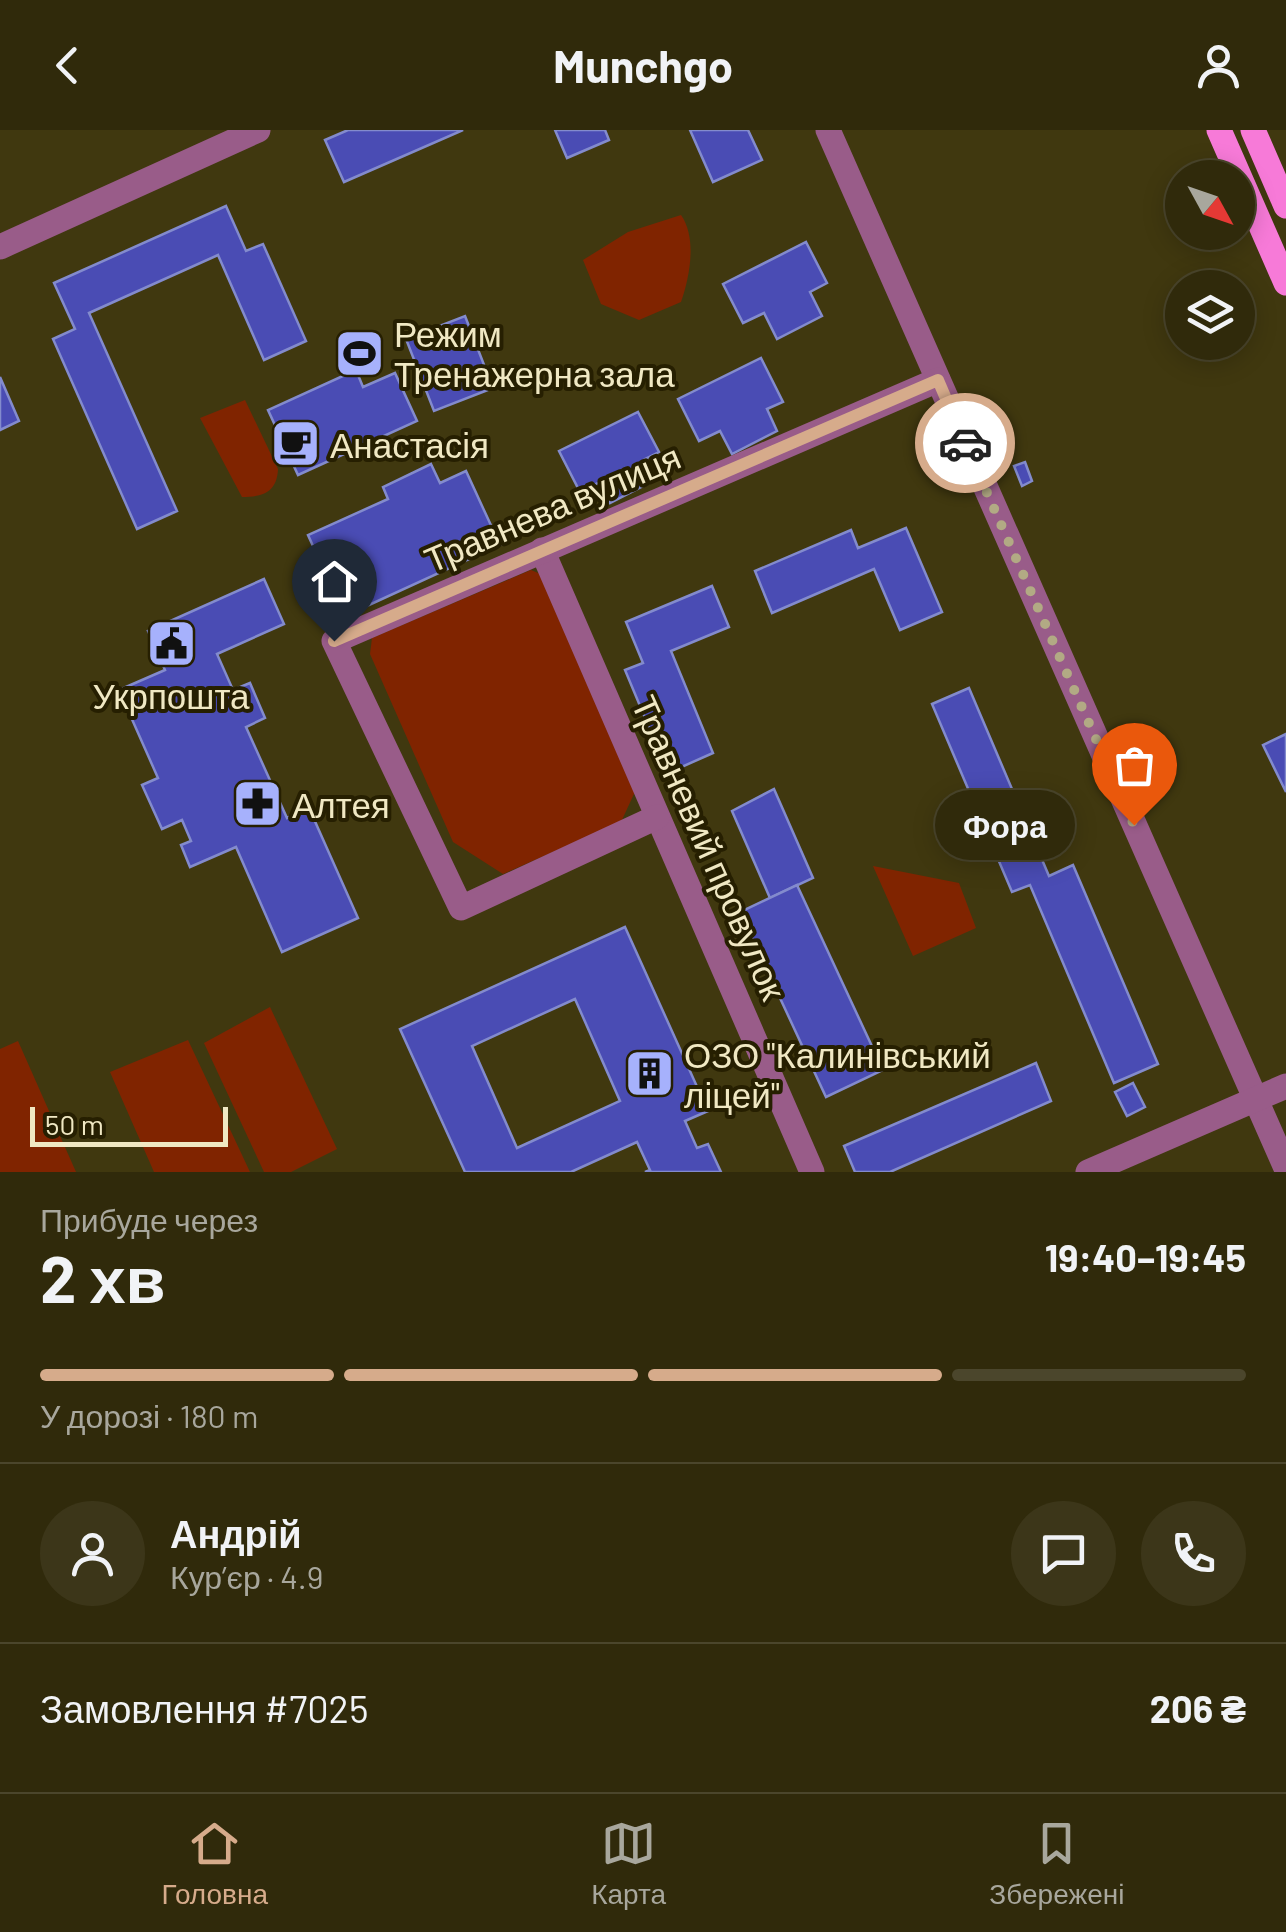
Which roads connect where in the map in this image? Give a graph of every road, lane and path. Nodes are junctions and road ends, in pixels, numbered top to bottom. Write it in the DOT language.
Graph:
graph roads {
  1 [pos="828,130"];
  2 [pos="1219,130"];
  3 [pos="1254,130"];
  4 [pos="254,131"];
  5 [pos="1286,206"];
  6 [pos="0,246"];
  7 [pos="1286,284"];
  8 [pos="938,380"];
  9 [pos="542,550"];
  10 [pos="657,817"];
  11 [pos="1286,1086"];
  12 [pos="1256,1098"];
  13 [pos="1286,1168"];
  14 [pos="812,1172"];
  15 [pos="1088,1172"];
  1 -- 8 [label="street"];
  2 -- 7 [label="main road"];
  3 -- 5 [label="main road"];
  4 -- 6 [label="street"];
  8 -- 9 [label="street, Травнева вулиця"];
  8 -- 12 [label="street"];
  9 -- 10 [label="street, Травневий провулок"];
  9 -- 10 [label="street, Травнева вулиця"];
  10 -- 14 [label="street, Травневий провулок"];
  11 -- 12 [label="street"];
  12 -- 13 [label="street"];
  12 -- 15 [label="street"];
}
